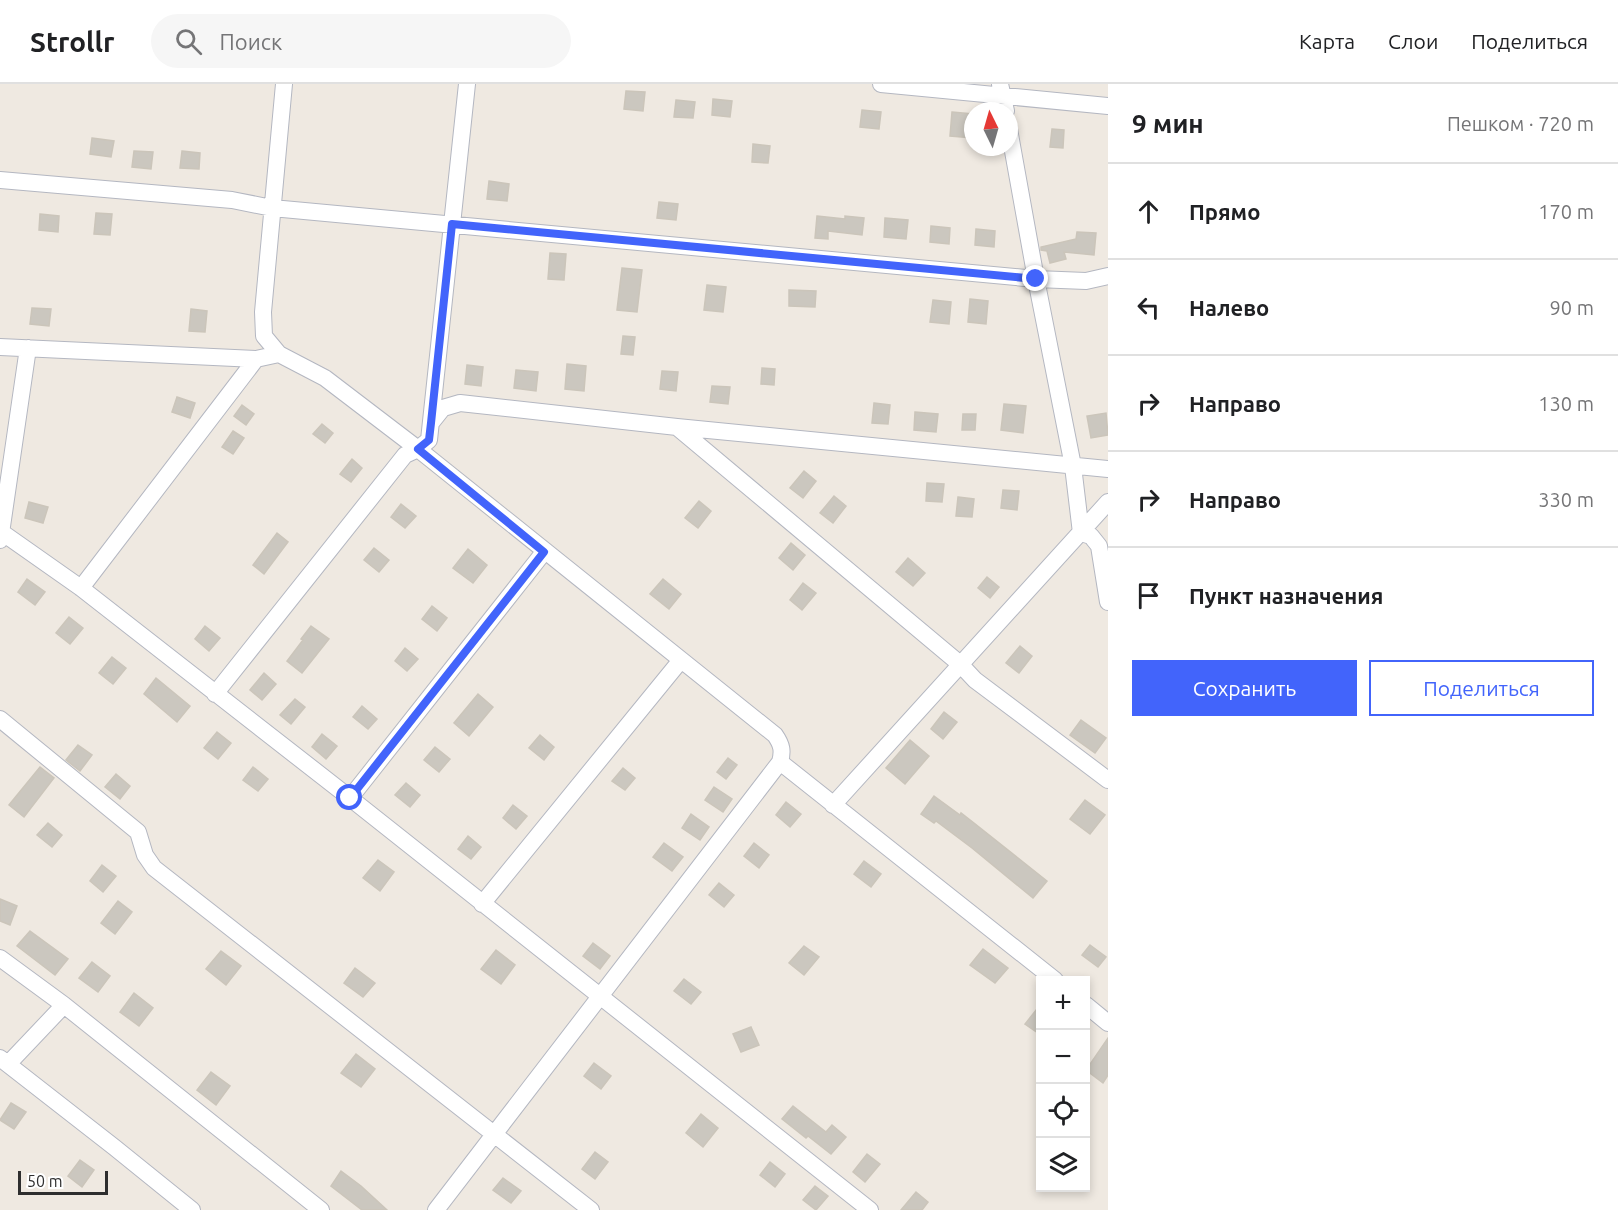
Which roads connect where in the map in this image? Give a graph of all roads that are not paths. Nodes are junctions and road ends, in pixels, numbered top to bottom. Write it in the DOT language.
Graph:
graph roads {
  1 [pos="284,84"];
  2 [pos="467,84"];
  3 [pos="881,84"];
  4 [pos="1003,97"];
  5 [pos="1108,106"];
  6 [pos="1014,156"];
  7 [pos="0,180"];
  8 [pos="272,208"];
  9 [pos="452,224"];
  10 [pos="1108,276"];
  11 [pos="1036,279"];
  12 [pos="0,347"];
  13 [pos="28,348"];
  14 [pos="279,354"];
  15 [pos="256,359"];
  16 [pos="431,423"];
  17 [pos="677,427"];
  18 [pos="418,449"];
  19 [pos="1073,466"];
  20 [pos="1108,469"];
  21 [pos="1108,502"];
  22 [pos="1081,532"];
  23 [pos="0,534"];
  24 [pos="544,552"];
  25 [pos="81,588"];
  26 [pos="1108,602"];
  27 [pos="681,660"];
  28 [pos="960,664"];
  29 [pos="215,694"];
  30 [pos="0,719"];
  31 [pos="780,762"];
  32 [pos="1108,780"];
  33 [pos="350,798"];
  34 [pos="833,805"];
  35 [pos="482,904"];
  36 [pos="0,958"];
  37 [pos="1049,976"];
  38 [pos="601,996"];
  39 [pos="64,1005"];
  40 [pos="1090,1008"];
  41 [pos="1108,1023"];
  42 [pos="4,1061"];
  43 [pos="494,1134"];
  44 [pos="192,1210"];
  45 [pos="321,1210"];
  46 [pos="436,1210"];
  47 [pos="591,1210"];
  48 [pos="870,1210"];
  1 -- 8 [label="street"];
  2 -- 9 [label="street"];
  3 -- 4 [label="street"];
  4 -- 5 [label="street"];
  6 -- 11 [label="street"];
  7 -- 8 [label="street"];
  8 -- 9 [label="street"];
  8 -- 14 [label="street"];
  9 -- 11 [label="street"];
  9 -- 16 [label="street"];
  10 -- 11 [label="street"];
  11 -- 19 [label="street"];
  12 -- 13 [label="street"];
  13 -- 15 [label="street"];
  13 -- 23 [label="street"];
  14 -- 15 [label="street"];
  14 -- 18 [label="street"];
  15 -- 25 [label="street"];
  16 -- 17 [label="street"];
  16 -- 18 [label="street"];
  17 -- 19 [label="street"];
  17 -- 28 [label="street"];
  18 -- 24 [label="street"];
  18 -- 29 [label="street"];
  19 -- 20 [label="street"];
  19 -- 22 [label="street"];
  21 -- 22 [label="street"];
  22 -- 26 [label="street"];
  22 -- 28 [label="street"];
  23 -- 25 [label="street"];
  24 -- 27 [label="street"];
  24 -- 33 [label="street"];
  25 -- 29 [label="street"];
  27 -- 31 [label="street"];
  27 -- 35 [label="street"];
  28 -- 32 [label="street"];
  28 -- 34 [label="street"];
  29 -- 33 [label="street"];
  30 -- 43 [label="street"];
  31 -- 34 [label="street"];
  31 -- 38 [label="street"];
  33 -- 35 [label="street"];
  34 -- 37 [label="street"];
  35 -- 38 [label="street"];
  36 -- 39 [label="street"];
  38 -- 43 [label="street"];
  38 -- 48 [label="street"];
  39 -- 42 [label="street"];
  39 -- 45 [label="street"];
  40 -- 41 [label="street"];
  42 -- 44 [label="street"];
  43 -- 46 [label="street"];
  43 -- 47 [label="street"];
}
